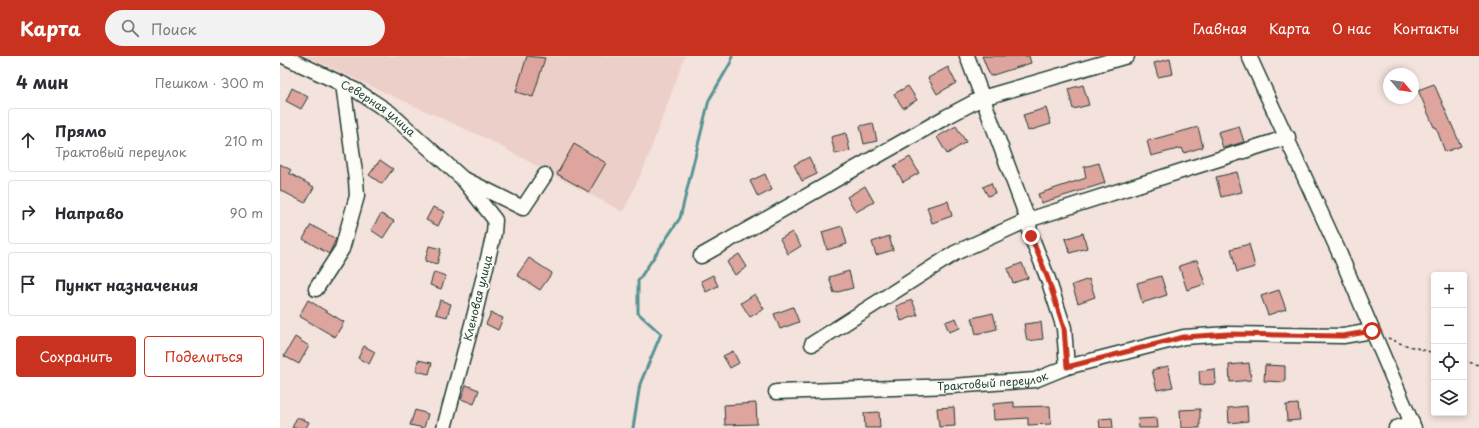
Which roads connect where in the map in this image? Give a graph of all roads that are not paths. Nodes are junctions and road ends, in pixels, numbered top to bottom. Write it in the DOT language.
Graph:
graph roads {
  1 [pos="283,56"];
  2 [pos="967,56"];
  3 [pos="1127,56"];
  4 [pos="1249,56"];
  5 [pos="343,84"];
  6 [pos="982,98"];
  7 [pos="1288,137"];
  8 [pos="545,175"];
  9 [pos="462,178"];
  10 [pos="1028,220"];
  11 [pos="701,256"];
  12 [pos="316,289"];
  13 [pos="1372,331"];
  14 [pos="812,344"];
  15 [pos="1067,367"];
  16 [pos="776,392"];
  17 [pos="1413,425"];
  18 [pos="444,428"];
  19 [pos="1396,428"];
  1 -- 5 [label="street, Северная улица"];
  2 -- 6 [label="street"];
  3 -- 6 [label="street"];
  4 -- 7 [label="street"];
  5 -- 9 [label="street, Северная улица"];
  5 -- 12 [label="street"];
  6 -- 10 [label="street"];
  6 -- 11 [label="street"];
  7 -- 10 [label="street"];
  7 -- 13 [label="street"];
  8 -- 9 [label="street"];
  9 -- 18 [label="street, Кленовая улица"];
  10 -- 14 [label="street"];
  10 -- 15 [label="street"];
  13 -- 15 [label="street, Трактовый переулок"];
  13 -- 17 [label="street"];
  15 -- 16 [label="street, Трактовый переулок"];
  17 -- 19 [label="street"];
}
